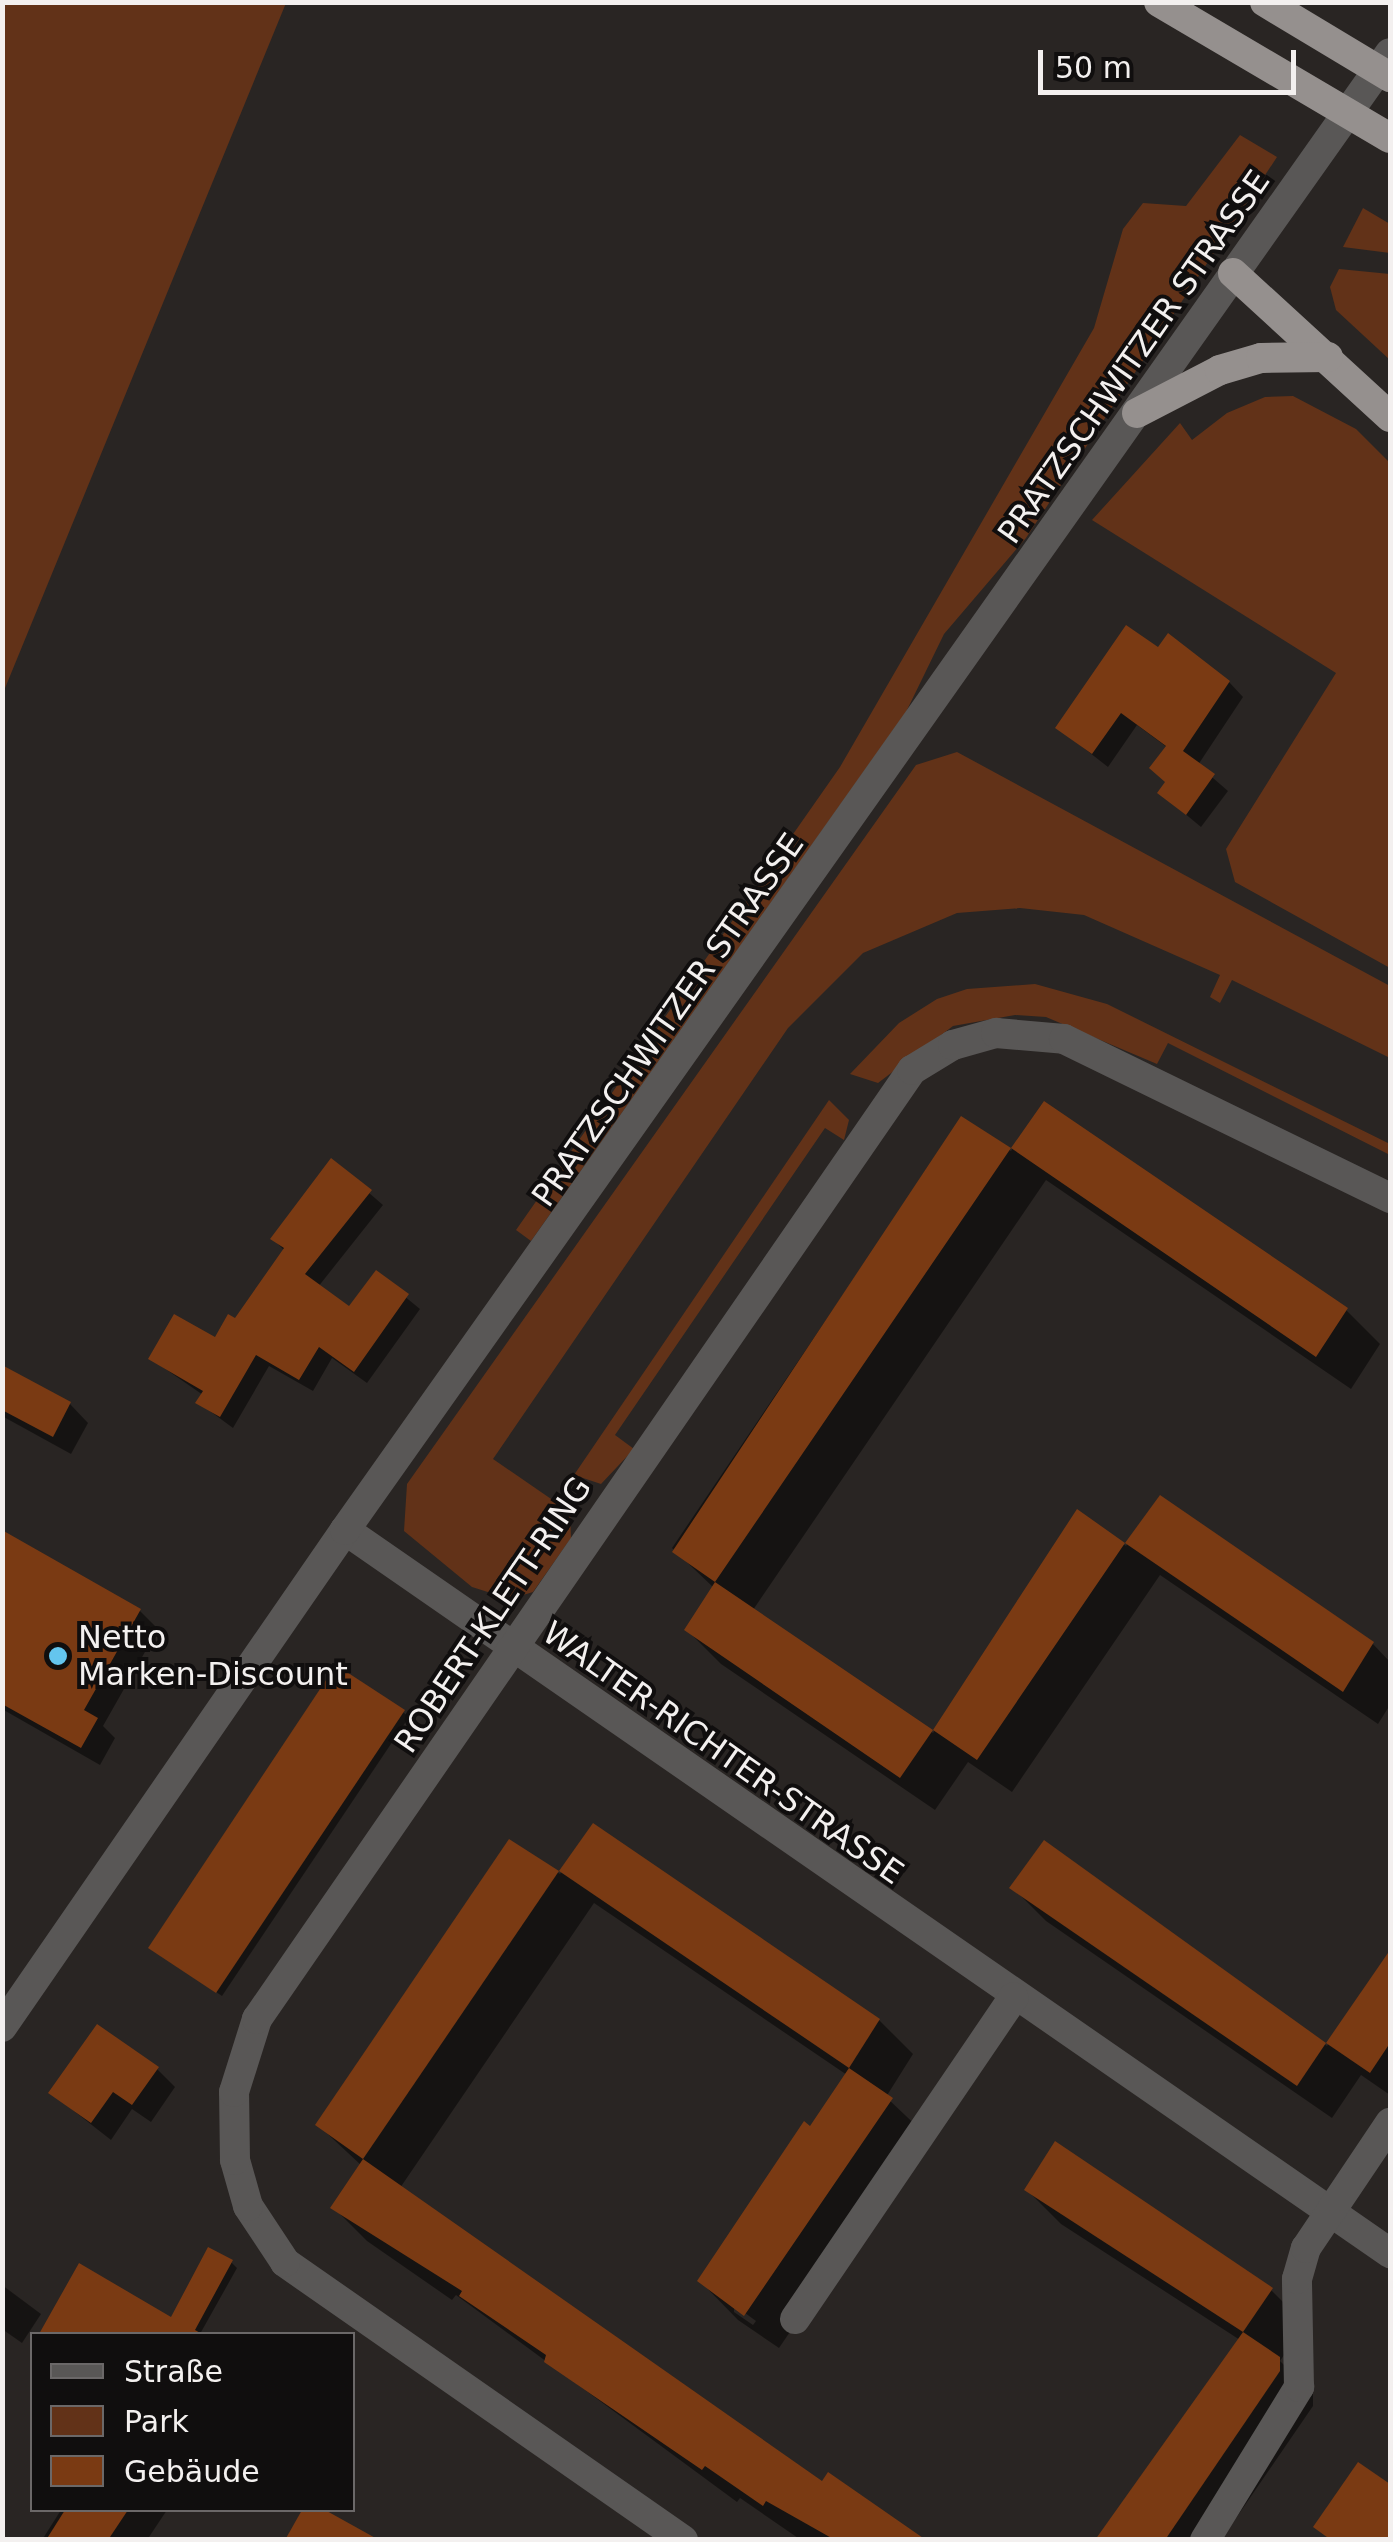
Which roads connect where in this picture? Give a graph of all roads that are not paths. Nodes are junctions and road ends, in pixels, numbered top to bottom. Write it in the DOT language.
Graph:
graph roads {
  1 [pos="1159,2"];
  2 [pos="1264,2"];
  3 [pos="1390,53"];
  4 [pos="1390,76"];
  5 [pos="1390,138"];
  6 [pos="1234,273"];
  7 [pos="1328,357"];
  8 [pos="1137,413"];
  9 [pos="1390,416"];
  10 [pos="1390,1198"];
  11 [pos="345,1530"];
  12 [pos="512,1650"];
  13 [pos="1014,1997"];
  14 [pos="2,2027"];
  15 [pos="1390,2123"];
  16 [pos="1330,2212"];
  17 [pos="1390,2253"];
  18 [pos="795,2319"];
  19 [pos="683,2540"];
  20 [pos="1206,2540"];
  1 -- 5 [label="highway, bridge"];
  2 -- 4 [label="highway, bridge"];
  3 -- 6 [label="street, PRATZSCHWITZER STRASSE"];
  6 -- 7 [label="highway"];
  6 -- 8 [label="street, PRATZSCHWITZER STRASSE"];
  7 -- 8 [label="highway"];
  7 -- 9 [label="highway"];
  8 -- 11 [label="street, PRATZSCHWITZER STRASSE"];
  10 -- 12 [label="street, ROBERT-KLETT-RING"];
  11 -- 12 [label="street, WALTER-RICHTER-STRASSE"];
  11 -- 14 [label="street, PRATZSCHWITZER STRASSE"];
  12 -- 13 [label="street, WALTER-RICHTER-STRASSE"];
  12 -- 19 [label="street, ROBERT-KLETT-RING"];
  13 -- 16 [label="street, WALTER-RICHTER-STRASSE"];
  13 -- 18 [label="street"];
  15 -- 16 [label="street"];
  16 -- 17 [label="street, WALTER-RICHTER-STRASSE"];
  16 -- 20 [label="street"];
}
